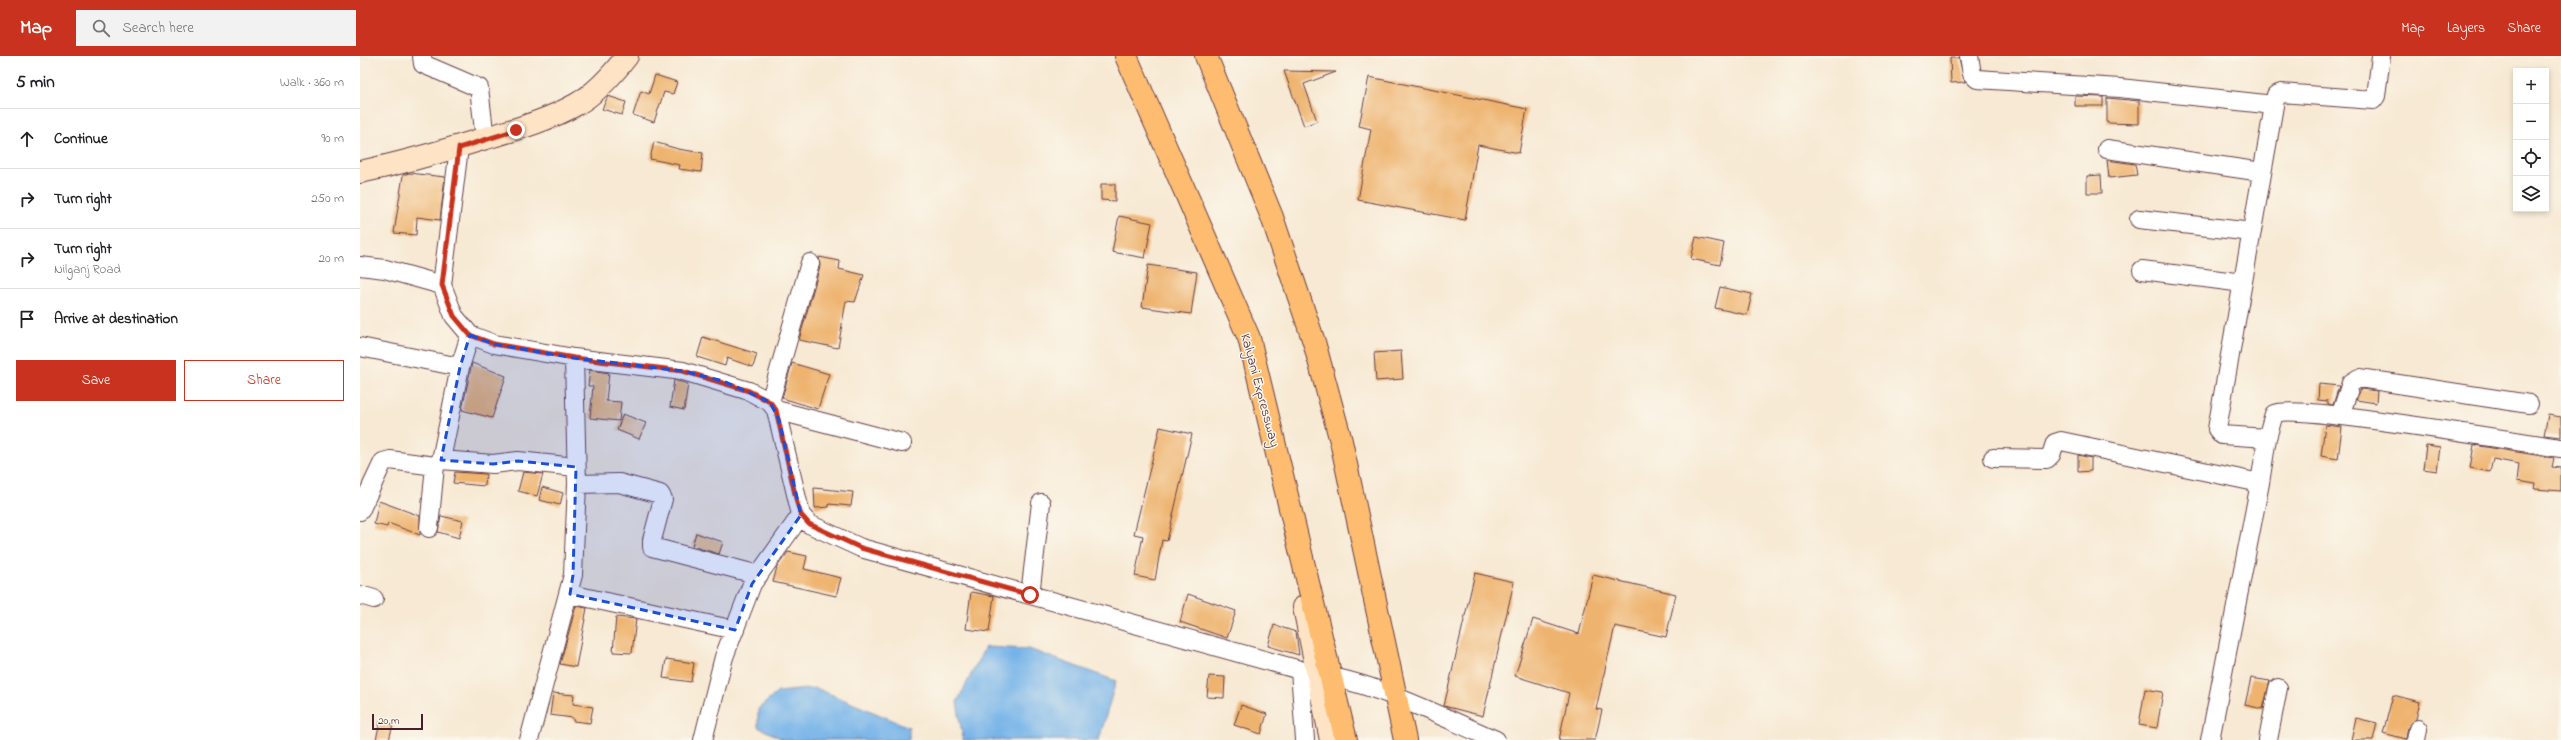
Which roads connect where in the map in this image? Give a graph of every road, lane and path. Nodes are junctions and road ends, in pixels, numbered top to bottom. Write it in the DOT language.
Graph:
graph roads {
  1 [pos="422,56"];
  2 [pos="627,56"];
  3 [pos="1126,56"];
  4 [pos="1206,56"];
  5 [pos="1970,56"];
  6 [pos="2381,56"];
  7 [pos="2274,105"];
  8 [pos="485,139"];
  9 [pos="459,148"];
  10 [pos="2107,148"];
  11 [pos="360,172"];
  12 [pos="2262,172"];
  13 [pos="2138,219"];
  14 [pos="2252,232"];
  15 [pos="810,262"];
  16 [pos="360,266"];
  17 [pos="2142,270"];
  18 [pos="2243,283"];
  19 [pos="442,285"];
  20 [pos="470,335"];
  21 [pos="360,347"];
  22 [pos="574,358"];
  23 [pos="460,367"];
  24 [pos="2529,404"];
  25 [pos="773,406"];
  26 [pos="2340,416"];
  27 [pos="2267,438"];
  28 [pos="902,443"];
  29 [pos="2561,448"];
  30 [pos="1993,458"];
  31 [pos="438,463"];
  32 [pos="576,475"];
  33 [pos="2260,483"];
  34 [pos="1041,504"];
  35 [pos="360,511"];
  36 [pos="801,515"];
  37 [pos="429,528"];
  38 [pos="759,575"];
  39 [pos="570,594"];
  40 [pos="1030,595"];
  41 [pos="735,630"];
  42 [pos="1316,674"];
  43 [pos="2278,688"];
  44 [pos="1396,698"];
  45 [pos="529,740"];
  46 [pos="703,740"];
  47 [pos="1305,740"];
  48 [pos="1331,740"];
  49 [pos="1346,740"];
  50 [pos="1405,740"];
  51 [pos="1496,740"];
  52 [pos="2210,740"];
  53 [pos="2268,740"];
  1 -- 8 [label="street"];
  2 -- 8 [label="street"];
  3 -- 42 [label="highway, Kalyani Expressway"];
  4 -- 44 [label="highway"];
  5 -- 7 [label="street"];
  6 -- 7 [label="street"];
  7 -- 12 [label="street"];
  8 -- 9 [label="street"];
  9 -- 11 [label="street"];
  9 -- 19 [label="street"];
  10 -- 12 [label="street"];
  12 -- 14 [label="street"];
  13 -- 14 [label="street"];
  14 -- 18 [label="street"];
  15 -- 25 [label="street"];
  16 -- 19 [label="street"];
  17 -- 18 [label="street"];
  18 -- 27 [label="street"];
  19 -- 20 [label="street"];
  20 -- 22 [label="street"];
  20 -- 23 [label="street"];
  21 -- 23 [label="street"];
  22 -- 25 [label="street"];
  22 -- 32 [label="street"];
  23 -- 31 [label="street"];
  24 -- 26 [label="street"];
  25 -- 28 [label="street"];
  25 -- 36 [label="street"];
  26 -- 27 [label="street"];
  26 -- 29 [label="street"];
  27 -- 33 [label="street"];
  30 -- 33 [label="street"];
  31 -- 32 [label="street"];
  31 -- 35 [label="street"];
  31 -- 37 [label="street"];
  32 -- 38 [label="street"];
  32 -- 39 [label="street"];
  33 -- 52 [label="street"];
  34 -- 40 [label="street"];
  36 -- 38 [label="street"];
  36 -- 40 [label="street"];
  38 -- 41 [label="street"];
  39 -- 41 [label="street"];
  39 -- 45 [label="street"];
  40 -- 42 [label="street"];
  41 -- 46 [label="street"];
  42 -- 44 [label="street"];
  42 -- 47 [label="street"];
  42 -- 48 [label="street"];
  42 -- 49 [label="highway, Kalyani Expressway"];
  43 -- 53 [label="street"];
  44 -- 50 [label="highway"];
  44 -- 51 [label="street"];
}
